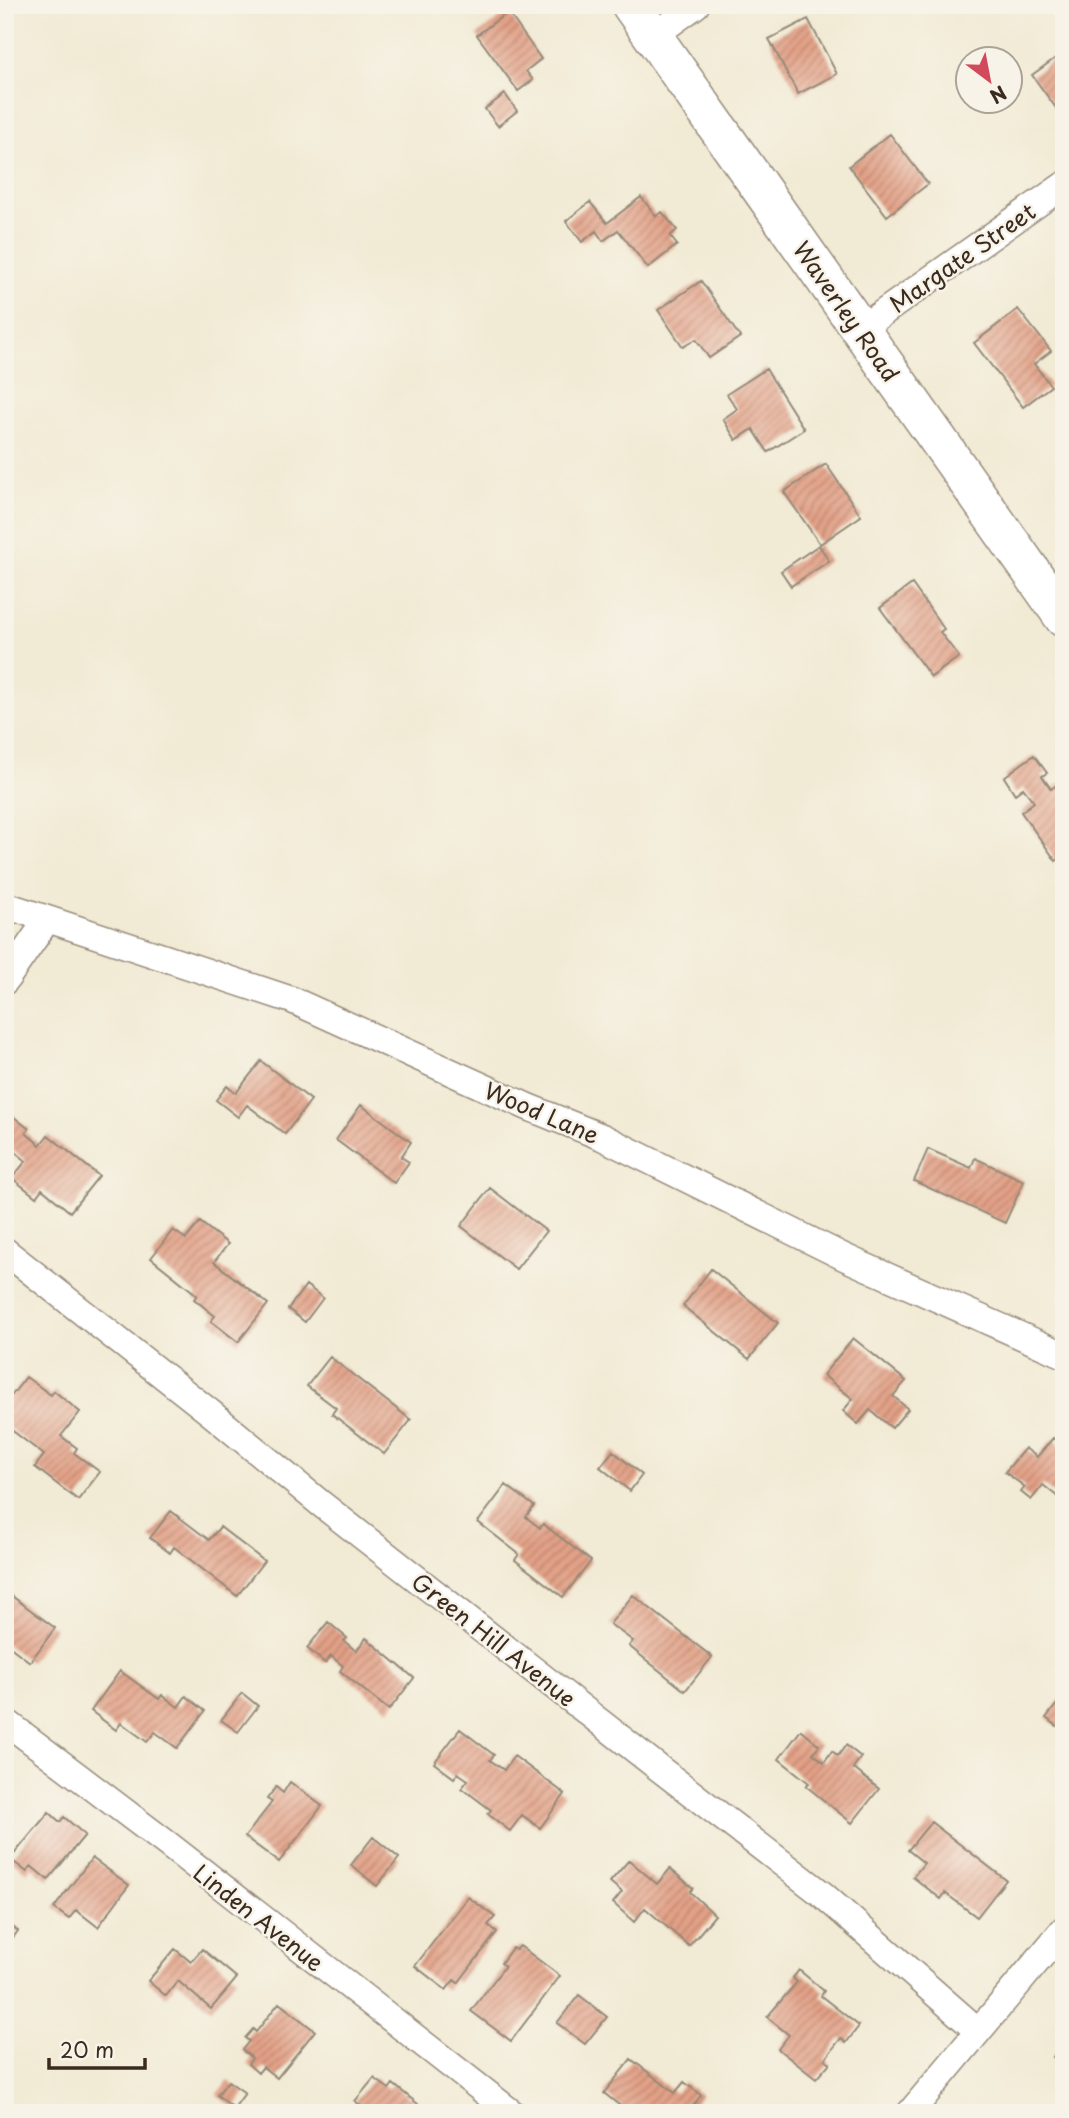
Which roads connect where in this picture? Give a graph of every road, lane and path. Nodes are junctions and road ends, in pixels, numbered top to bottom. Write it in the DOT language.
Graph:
graph roads {
  1 [pos="631,5"];
  2 [pos="696,5"];
  3 [pos="653,36"];
  4 [pos="1064,186"];
  5 [pos="860,329"];
  6 [pos="1064,618"];
  7 [pos="5,905"];
  8 [pos="47,920"];
  9 [pos="5,981"];
  10 [pos="5,1251"];
  11 [pos="1064,1355"];
  12 [pos="5,1721"];
  13 [pos="1064,1929"];
  14 [pos="978,2031"];
  15 [pos="512,2113"];
  16 [pos="910,2113"];
  1 -- 3 [label="main road, Waverley Road"];
  2 -- 3 [label="street"];
  3 -- 5 [label="main road, Waverley Road"];
  4 -- 5 [label="street, Margate Street"];
  5 -- 6 [label="main road, Waverley Road"];
  7 -- 8 [label="street, Wood Lane"];
  8 -- 9 [label="street"];
  8 -- 11 [label="street, Wood Lane"];
  10 -- 14 [label="street, Green Hill Avenue"];
  12 -- 15 [label="street, Linden Avenue"];
  13 -- 14 [label="street"];
  14 -- 16 [label="street"];
}
